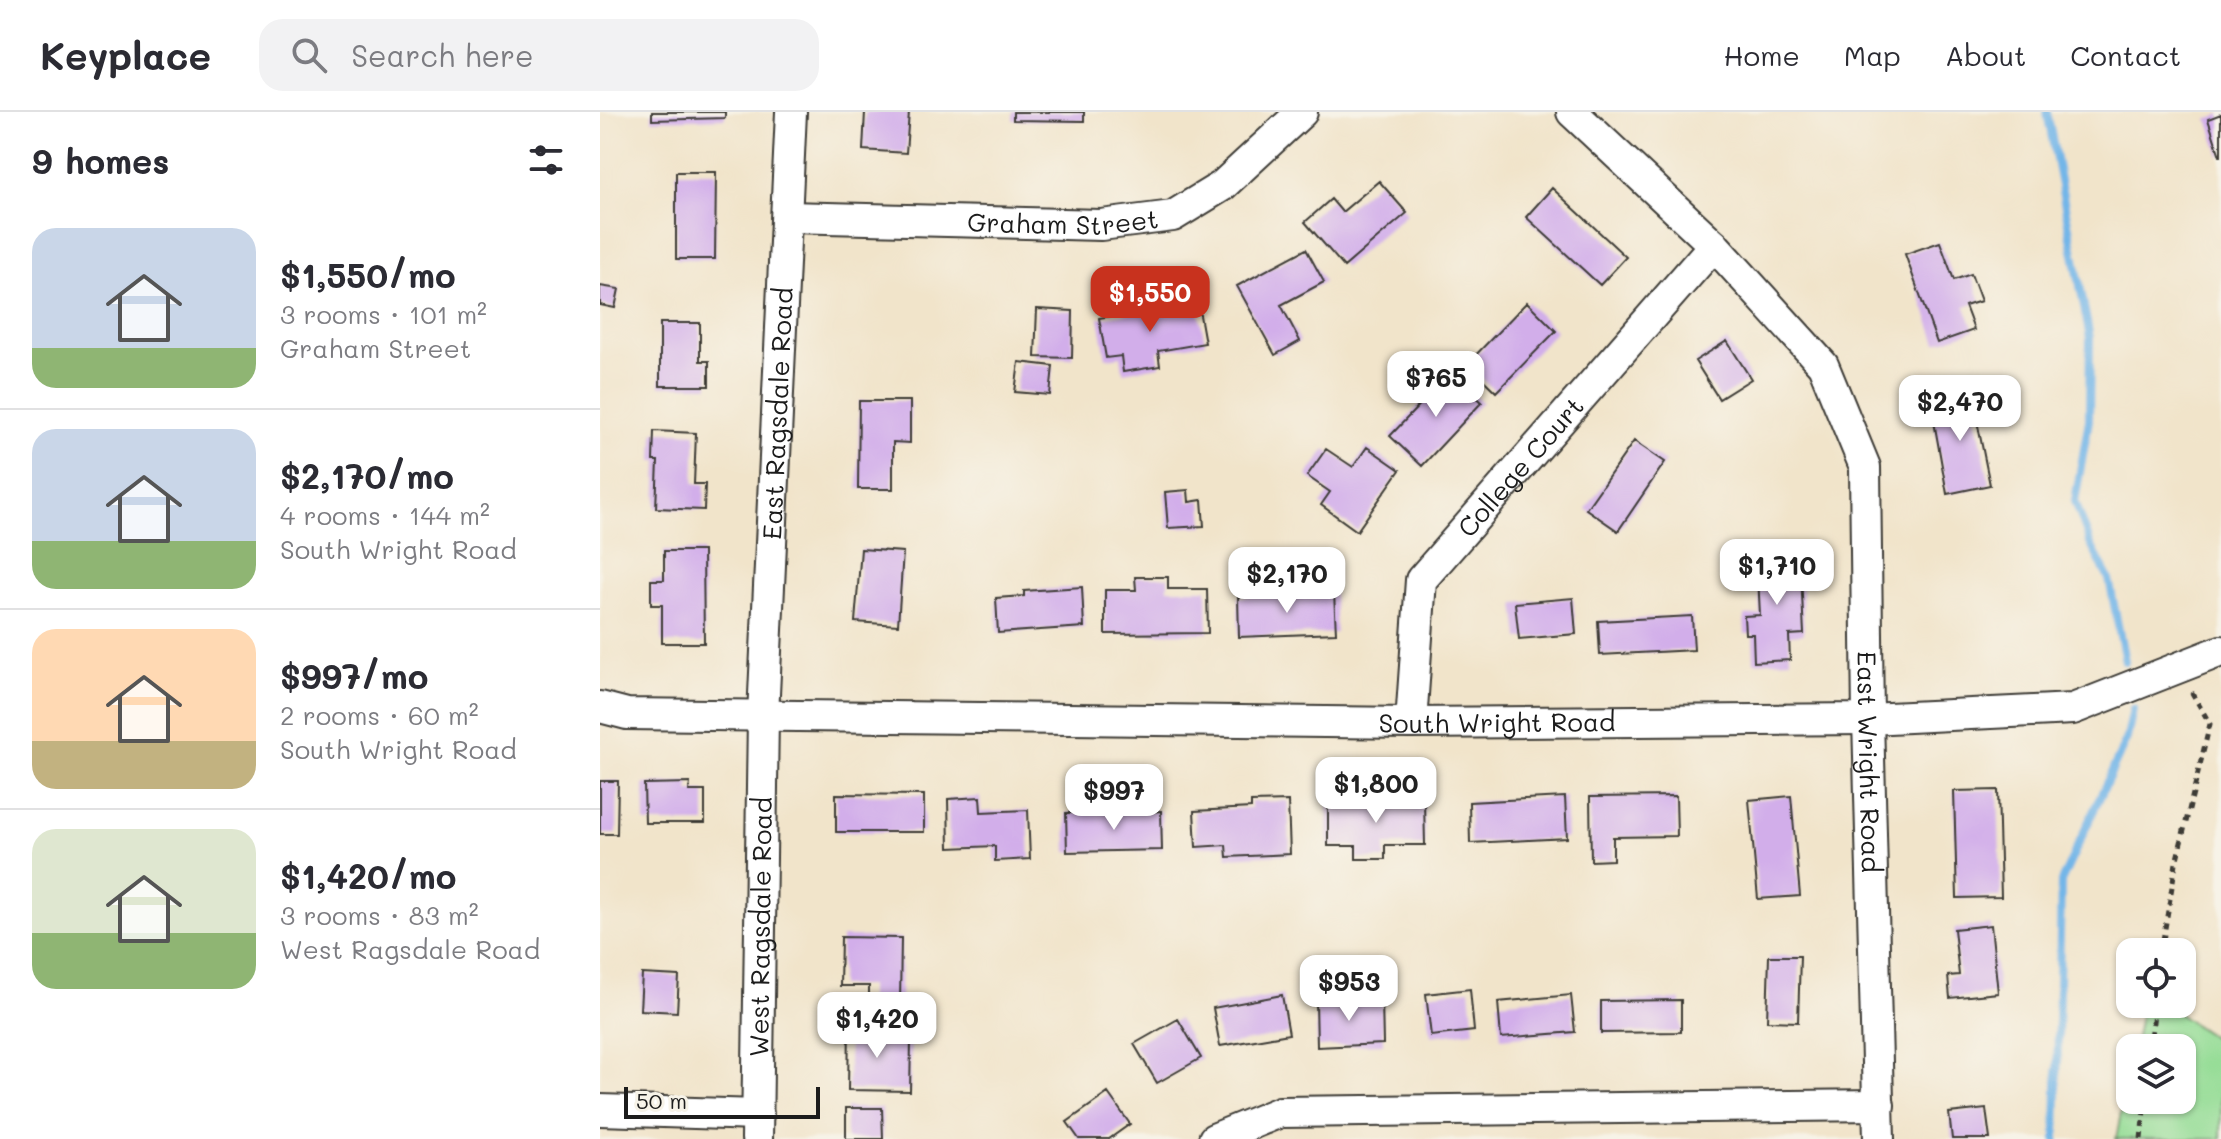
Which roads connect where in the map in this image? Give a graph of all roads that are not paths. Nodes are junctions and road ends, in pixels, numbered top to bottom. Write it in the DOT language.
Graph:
graph roads {
  1 [pos="791,112"];
  2 [pos="1302,112"];
  3 [pos="1572,112"];
  4 [pos="787,217"];
  5 [pos="1714,245"];
  6 [pos="2221,651"];
  7 [pos="600,707"];
  8 [pos="763,716"];
  9 [pos="1868,719"];
  10 [pos="1411,723"];
  11 [pos="1879,1105"];
  12 [pos="600,1110"];
  13 [pos="758,1127"];
  14 [pos="1214,1139"];
  15 [pos="1879,1139"];
  1 -- 4 [label="street, East Ragsdale Road"];
  2 -- 4 [label="street, Graham Street"];
  3 -- 5 [label="street, East Wright Road"];
  4 -- 8 [label="street, East Ragsdale Road"];
  5 -- 9 [label="street, East Wright Road"];
  5 -- 10 [label="street, College Court"];
  6 -- 9 [label="street, South Wright Road"];
  7 -- 8 [label="street, South Wright Road"];
  8 -- 10 [label="street, South Wright Road"];
  8 -- 13 [label="street, West Ragsdale Road"];
  9 -- 10 [label="street, South Wright Road"];
  9 -- 11 [label="street, East Wright Road"];
  11 -- 14 [label="street"];
  11 -- 15 [label="street, East Wright Road"];
  12 -- 13 [label="street"];
}
